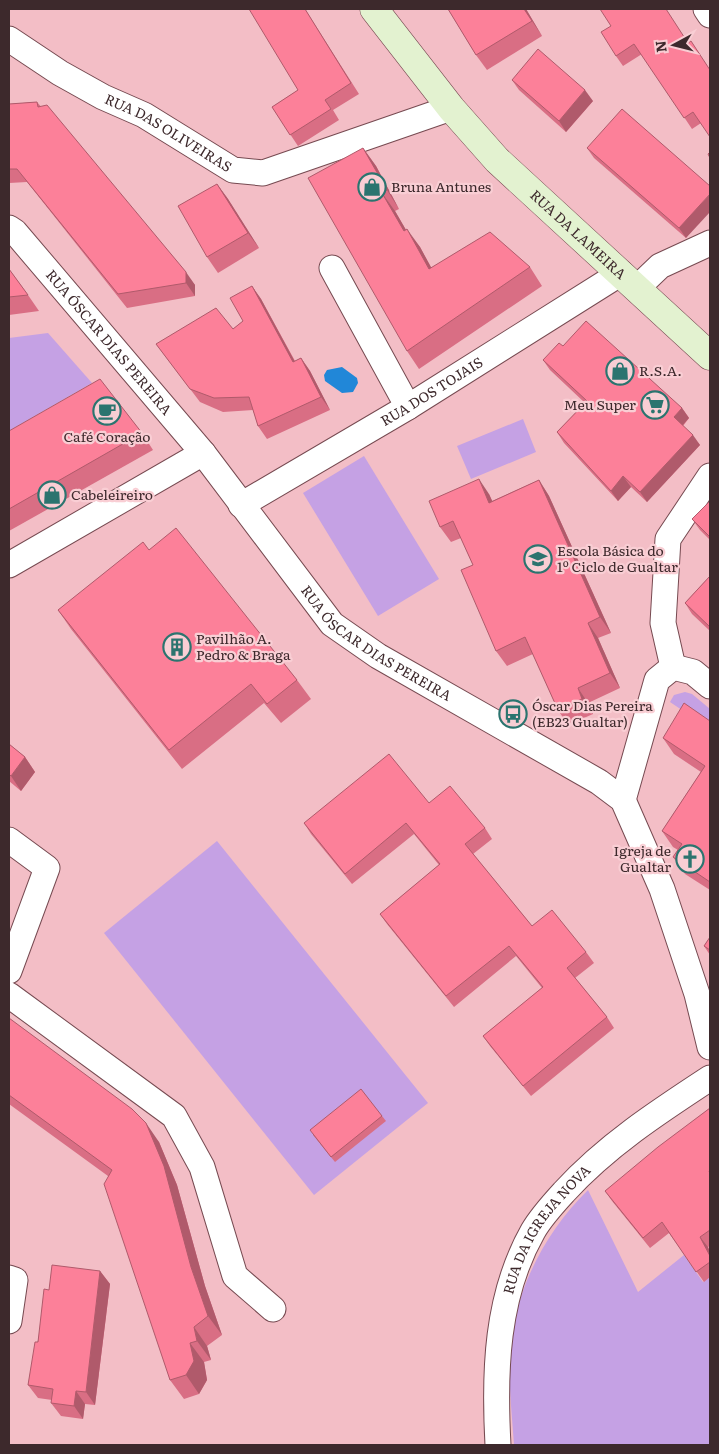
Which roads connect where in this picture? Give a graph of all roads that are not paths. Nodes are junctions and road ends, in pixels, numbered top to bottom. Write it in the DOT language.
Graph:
graph roads {
  1 [pos="374,9"];
  2 [pos="706,9"];
  3 [pos="710,15"];
  4 [pos="9,39"];
  5 [pos="451,108"];
  6 [pos="9,228"];
  7 [pos="710,243"];
  8 [pos="332,268"];
  9 [pos="629,280"];
  10 [pos="710,356"];
  11 [pos="408,406"];
  12 [pos="203,453"];
  13 [pos="710,476"];
  14 [pos="241,505"];
  15 [pos="9,566"];
  16 [pos="673,668"];
  17 [pos="710,686"];
  18 [pos="623,800"];
  19 [pos="9,840"];
  20 [pos="9,971"];
  21 [pos="9,995"];
  22 [pos="710,1047"];
  23 [pos="710,1078"];
  24 [pos="9,1278"];
  25 [pos="273,1309"];
  26 [pos="9,1321"];
  27 [pos="498,1445"];
  1 -- 5 [label="main road, RUA DA LAMEIRA"];
  2 -- 3 [label="street"];
  4 -- 5 [label="street, RUA DAS OLIVEIRAS"];
  5 -- 9 [label="main road, RUA DA LAMEIRA"];
  6 -- 12 [label="street, RUA ÓSCAR DIAS PEREIRA"];
  7 -- 9 [label="street, RUA DOS TOJAIS"];
  8 -- 11 [label="street"];
  9 -- 10 [label="main road, RUA DA LAMEIRA"];
  9 -- 11 [label="street, RUA DOS TOJAIS"];
  11 -- 14 [label="street, RUA DOS TOJAIS"];
  12 -- 14 [label="street, RUA ÓSCAR DIAS PEREIRA"];
  12 -- 15 [label="street"];
  13 -- 16 [label="street"];
  14 -- 18 [label="street, RUA ÓSCAR DIAS PEREIRA"];
  16 -- 17 [label="street"];
  16 -- 18 [label="street"];
  18 -- 22 [label="street, RUA ÓSCAR DIAS PEREIRA"];
  19 -- 20 [label="street"];
  21 -- 25 [label="street"];
  23 -- 27 [label="street, RUA DA IGREJA NOVA"];
  24 -- 26 [label="street"];
}
